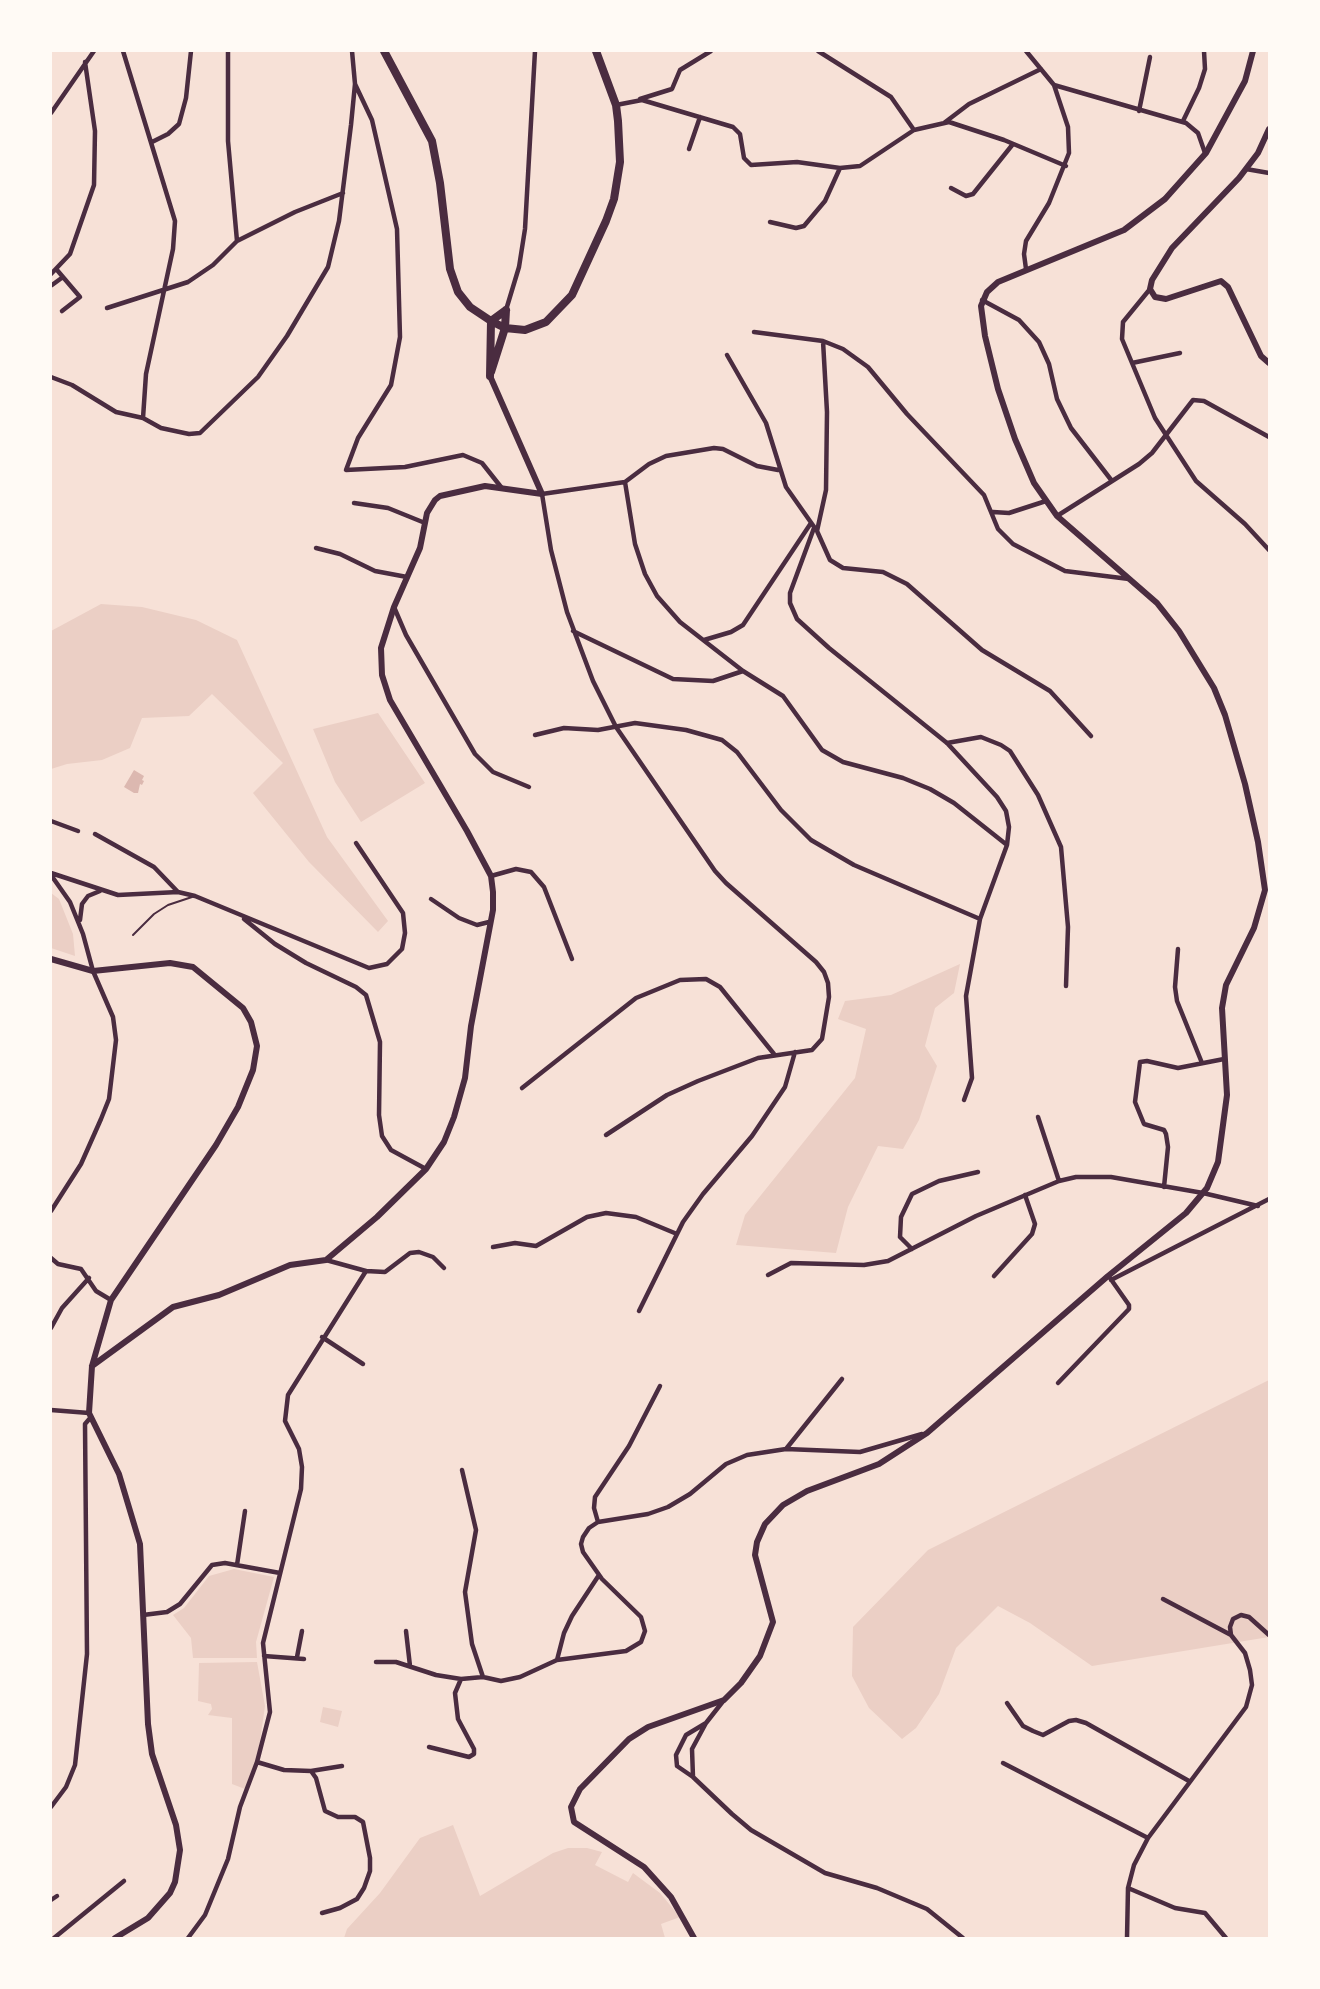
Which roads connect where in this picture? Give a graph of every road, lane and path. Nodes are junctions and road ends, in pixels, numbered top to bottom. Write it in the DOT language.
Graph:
graph roads {
  1 [pos="94,51"];
  2 [pos="123,51"];
  3 [pos="191,51"];
  4 [pos="228,51"];
  5 [pos="352,51"];
  6 [pos="384,51"];
  7 [pos="535,51"];
  8 [pos="596,51"];
  9 [pos="711,51"];
  10 [pos="818,51"];
  11 [pos="1026,51"];
  12 [pos="1204,51"];
  13 [pos="1253,51"];
  14 [pos="1150,57"];
  15 [pos="85,62"];
  16 [pos="1041,69"];
  17 [pos="355,84"];
  18 [pos="1054,85"];
  19 [pos="638,100"];
  20 [pos="616,105"];
  21 [pos="1139,111"];
  22 [pos="51,113"];
  23 [pos="700,117"];
  24 [pos="1183,122"];
  25 [pos="945,123"];
  26 [pos="1269,129"];
  27 [pos="914,130"];
  28 [pos="152,142"];
  29 [pos="1013,144"];
  30 [pos="688,149"];
  31 [pos="1206,153"];
  32 [pos="1066,166"];
  33 [pos="840,168"];
  34 [pos="1246,169"];
  35 [pos="1269,173"];
  36 [pos="951,188"];
  37 [pos="343,193"];
  38 [pos="770,222"];
  39 [pos="237,241"];
  40 [pos="1026,268"];
  41 [pos="57,270"];
  42 [pos="51,274"];
  43 [pos="63,277"];
  44 [pos="52,285"];
  45 [pos="162,289"];
  46 [pos="1150,289"];
  47 [pos="982,300"];
  48 [pos="107,308"];
  49 [pos="506,310"];
  50 [pos="62,311"];
  51 [pos="491,321"];
  52 [pos="505,328"];
  53 [pos="754,332"];
  54 [pos="823,341"];
  55 [pos="1180,353"];
  56 [pos="727,355"];
  57 [pos="1132,363"];
  58 [pos="1269,363"];
  59 [pos="490,376"];
  60 [pos="51,377"];
  61 [pos="143,418"];
  62 [pos="1165,435"];
  63 [pos="1269,437"];
  64 [pos="778,470"];
  65 [pos="1112,481"];
  66 [pos="625,483"];
  67 [pos="501,487"];
  68 [pos="542,494"];
  69 [pos="1046,501"];
  70 [pos="354,503"];
  71 [pos="993,512"];
  72 [pos="1057,516"];
  73 [pos="425,523"];
  74 [pos="814,528"];
  75 [pos="316,548"];
  76 [pos="1269,550"];
  77 [pos="407,577"];
  78 [pos="1132,579"];
  79 [pos="394,607"];
  80 [pos="573,631"];
  81 [pos="704,640"];
  82 [pos="743,671"];
  83 [pos="616,727"];
  84 [pos="535,735"];
  85 [pos="1091,736"];
  86 [pos="947,742"];
  87 [pos="530,787"];
  88 [pos="51,821"];
  89 [pos="78,831"];
  90 [pos="95,834"];
  91 [pos="356,843"];
  92 [pos="1007,845"];
  93 [pos="51,874"];
  94 [pos="491,876"];
  95 [pos="100,891"];
  96 [pos="178,892"];
  97 [pos="195,896"];
  98 [pos="431,899"];
  99 [pos="240,916"];
  100 [pos="980,918"];
  101 [pos="489,922"];
  102 [pos="80,924"];
  103 [pos="133,934"];
  104 [pos="1178,949"];
  105 [pos="51,959"];
  106 [pos="572,959"];
  107 [pos="93,970"];
  108 [pos="1066,986"];
  109 [pos="795,1052"];
  110 [pos="774,1054"];
  111 [pos="1224,1059"];
  112 [pos="1202,1064"];
  113 [pos="522,1088"];
  114 [pos="964,1100"];
  115 [pos="1038,1117"];
  116 [pos="606,1136"];
  117 [pos="426,1169"];
  118 [pos="978,1172"];
  119 [pos="1059,1181"];
  120 [pos="1164,1187"];
  121 [pos="1203,1193"];
  122 [pos="1025,1196"];
  123 [pos="1269,1198"];
  124 [pos="1258,1206"];
  125 [pos="51,1211"];
  126 [pos="677,1234"];
  127 [pos="493,1247"];
  128 [pos="912,1249"];
  129 [pos="51,1258"];
  130 [pos="326,1260"];
  131 [pos="444,1268"];
  132 [pos="366,1271"];
  133 [pos="768,1275"];
  134 [pos="994,1276"];
  135 [pos="89,1278"];
  136 [pos="1109,1278"];
  137 [pos="111,1300"];
  138 [pos="639,1311"];
  139 [pos="51,1328"];
  140 [pos="322,1337"];
  141 [pos="363,1364"];
  142 [pos="92,1366"];
  143 [pos="842,1379"];
  144 [pos="1058,1383"];
  145 [pos="660,1386"];
  146 [pos="51,1410"];
  147 [pos="90,1415"];
  148 [pos="927,1433"];
  149 [pos="786,1449"];
  150 [pos="462,1470"];
  151 [pos="244,1511"];
  152 [pos="598,1522"];
  153 [pos="237,1565"];
  154 [pos="280,1573"];
  155 [pos="599,1575"];
  156 [pos="1163,1599"];
  157 [pos="143,1615"];
  158 [pos="302,1631"];
  159 [pos="406,1631"];
  160 [pos="1232,1635"];
  161 [pos="1269,1635"];
  162 [pos="264,1656"];
  163 [pos="297,1657"];
  164 [pos="304,1659"];
  165 [pos="557,1660"];
  166 [pos="376,1662"];
  167 [pos="410,1666"];
  168 [pos="483,1677"];
  169 [pos="461,1679"];
  170 [pos="724,1700"];
  171 [pos="1007,1703"];
  172 [pos="706,1723"];
  173 [pos="429,1747"];
  174 [pos="257,1762"];
  175 [pos="1003,1763"];
  176 [pos="342,1766"];
  177 [pos="312,1771"];
  178 [pos="693,1777"];
  179 [pos="1189,1781"];
  180 [pos="51,1807"];
  181 [pos="1148,1838"];
  182 [pos="124,1881"];
  183 [pos="1128,1888"];
  184 [pos="57,1896"];
  185 [pos="51,1900"];
  186 [pos="322,1913"];
  187 [pos="54,1938"];
  188 [pos="115,1938"];
  189 [pos="188,1938"];
  190 [pos="694,1938"];
  191 [pos="963,1938"];
  192 [pos="1127,1938"];
  193 [pos="1226,1938"];
  1 -- 15 [label="street"];
  2 -- 28 [label="street"];
  3 -- 28 [label="street"];
  4 -- 39 [label="street"];
  5 -- 17 [label="street"];
  6 -- 51 [label="highway"];
  7 -- 49 [label="street"];
  8 -- 20 [label="highway"];
  9 -- 19 [label="street"];
  10 -- 27 [label="street"];
  11 -- 16 [label="street"];
  12 -- 24 [label="street"];
  13 -- 31 [label="street"];
  14 -- 21 [label="street"];
  15 -- 22 [label="street"];
  15 -- 41 [label="street"];
  16 -- 18 [label="street"];
  16 -- 25 [label="street"];
  17 -- 37 [label="street"];
  17 -- 67 [label="street"];
  18 -- 21 [label="street"];
  18 -- 32 [label="street"];
  19 -- 20 [label="street"];
  19 -- 23 [label="street"];
  20 -- 52 [label="highway"];
  21 -- 24 [label="street"];
  23 -- 30 [label="street"];
  23 -- 33 [label="street"];
  24 -- 31 [label="street"];
  25 -- 27 [label="street"];
  25 -- 29 [label="street"];
  26 -- 34 [label="street"];
  27 -- 33 [label="street"];
  28 -- 45 [label="street"];
  29 -- 32 [label="street"];
  29 -- 36 [label="street"];
  31 -- 40 [label="street"];
  32 -- 40 [label="street"];
  33 -- 38 [label="street"];
  34 -- 35 [label="street"];
  34 -- 46 [label="street"];
  37 -- 39 [label="street"];
  37 -- 61 [label="street"];
  39 -- 45 [label="street"];
  40 -- 47 [label="street"];
  41 -- 42 [label="street"];
  41 -- 43 [label="street"];
  43 -- 44 [label="street"];
  43 -- 50 [label="street"];
  45 -- 48 [label="street"];
  45 -- 61 [label="street"];
  46 -- 57 [label="street"];
  46 -- 58 [label="street"];
  47 -- 65 [label="street"];
  47 -- 69 [label="street"];
  49 -- 51 [label="highway"];
  49 -- 52 [label="highway"];
  51 -- 52 [label="highway"];
  51 -- 59 [label="highway"];
  52 -- 59 [label="highway"];
  53 -- 54 [label="street"];
  54 -- 71 [label="street"];
  54 -- 74 [label="street"];
  55 -- 57 [label="street"];
  56 -- 64 [label="street"];
  57 -- 62 [label="street"];
  59 -- 68 [label="street"];
  60 -- 61 [label="street"];
  62 -- 63 [label="street"];
  62 -- 65 [label="street"];
  62 -- 76 [label="street"];
  64 -- 66 [label="street"];
  64 -- 74 [label="street"];
  65 -- 72 [label="street"];
  66 -- 68 [label="street"];
  66 -- 81 [label="street"];
  67 -- 68 [label="street"];
  67 -- 73 [label="street"];
  68 -- 80 [label="street"];
  69 -- 71 [label="street"];
  69 -- 72 [label="street"];
  70 -- 73 [label="street"];
  71 -- 78 [label="street"];
  72 -- 78 [label="street"];
  73 -- 77 [label="street"];
  74 -- 81 [label="street"];
  74 -- 85 [label="street"];
  74 -- 86 [label="street"];
  75 -- 77 [label="street"];
  77 -- 79 [label="street"];
  78 -- 111 [label="street"];
  79 -- 87 [label="street"];
  79 -- 94 [label="street"];
  80 -- 82 [label="street"];
  80 -- 83 [label="street"];
  81 -- 82 [label="street"];
  82 -- 92 [label="street"];
  83 -- 84 [label="street"];
  83 -- 100 [label="street"];
  83 -- 109 [label="street"];
  86 -- 92 [label="street"];
  86 -- 108 [label="street"];
  88 -- 89 [label="street"];
  90 -- 96 [label="street"];
  91 -- 99 [label="street"];
  92 -- 100 [label="street"];
  93 -- 95 [label="street"];
  93 -- 102 [label="street"];
  94 -- 101 [label="street"];
  94 -- 106 [label="street"];
  95 -- 96 [label="street"];
  95 -- 102 [label="street"];
  96 -- 97 [label="street"];
  97 -- 99 [label="street"];
  97 -- 103 [label="lane"];
  98 -- 101 [label="street"];
  99 -- 117 [label="street"];
  100 -- 114 [label="street"];
  101 -- 117 [label="street"];
  102 -- 107 [label="street"];
  104 -- 112 [label="street"];
  105 -- 107 [label="street"];
  107 -- 125 [label="street"];
  107 -- 137 [label="street"];
  109 -- 110 [label="street"];
  109 -- 126 [label="street"];
  110 -- 113 [label="street"];
  110 -- 116 [label="street"];
  111 -- 112 [label="street"];
  111 -- 121 [label="street"];
  112 -- 120 [label="street"];
  115 -- 119 [label="street"];
  117 -- 130 [label="street"];
  118 -- 128 [label="street"];
  119 -- 120 [label="street"];
  119 -- 122 [label="street"];
  120 -- 121 [label="street"];
  121 -- 124 [label="street"];
  121 -- 136 [label="street"];
  122 -- 128 [label="street"];
  122 -- 134 [label="street"];
  123 -- 124 [label="street"];
  124 -- 136 [label="street"];
  126 -- 127 [label="street"];
  126 -- 138 [label="street"];
  128 -- 133 [label="street"];
  129 -- 135 [label="street"];
  130 -- 132 [label="street"];
  130 -- 142 [label="street"];
  131 -- 132 [label="street"];
  132 -- 140 [label="street"];
  135 -- 137 [label="street"];
  135 -- 139 [label="street"];
  136 -- 144 [label="street"];
  136 -- 148 [label="street"];
  137 -- 142 [label="street"];
  140 -- 141 [label="street"];
  140 -- 154 [label="street"];
  142 -- 147 [label="street"];
  143 -- 149 [label="street"];
  145 -- 152 [label="street"];
  146 -- 147 [label="street"];
  147 -- 157 [label="street"];
  147 -- 180 [label="street"];
  148 -- 149 [label="street"];
  148 -- 170 [label="street"];
  149 -- 152 [label="street"];
  150 -- 168 [label="street"];
  151 -- 153 [label="street"];
  152 -- 155 [label="street"];
  153 -- 154 [label="street"];
  153 -- 157 [label="street"];
  154 -- 162 [label="street"];
  155 -- 165 [label="street"];
  155 -- 165 [label="street"];
  156 -- 160 [label="street"];
  157 -- 188 [label="street"];
  158 -- 163 [label="street"];
  159 -- 167 [label="street"];
  160 -- 161 [label="street"];
  160 -- 179 [label="street"];
  162 -- 163 [label="street"];
  162 -- 174 [label="street"];
  163 -- 164 [label="street"];
  165 -- 168 [label="street"];
  166 -- 167 [label="street"];
  167 -- 169 [label="street"];
  168 -- 169 [label="street"];
  169 -- 173 [label="street"];
  170 -- 172 [label="street"];
  170 -- 190 [label="street"];
  171 -- 179 [label="street"];
  172 -- 178 [label="street"];
  172 -- 178 [label="street"];
  174 -- 177 [label="street"];
  174 -- 189 [label="street"];
  175 -- 181 [label="street"];
  176 -- 177 [label="street"];
  177 -- 186 [label="street"];
  178 -- 191 [label="street"];
  179 -- 181 [label="street"];
  181 -- 183 [label="street"];
  182 -- 187 [label="street"];
  183 -- 192 [label="street"];
  183 -- 193 [label="street"];
  184 -- 185 [label="street"];
}
